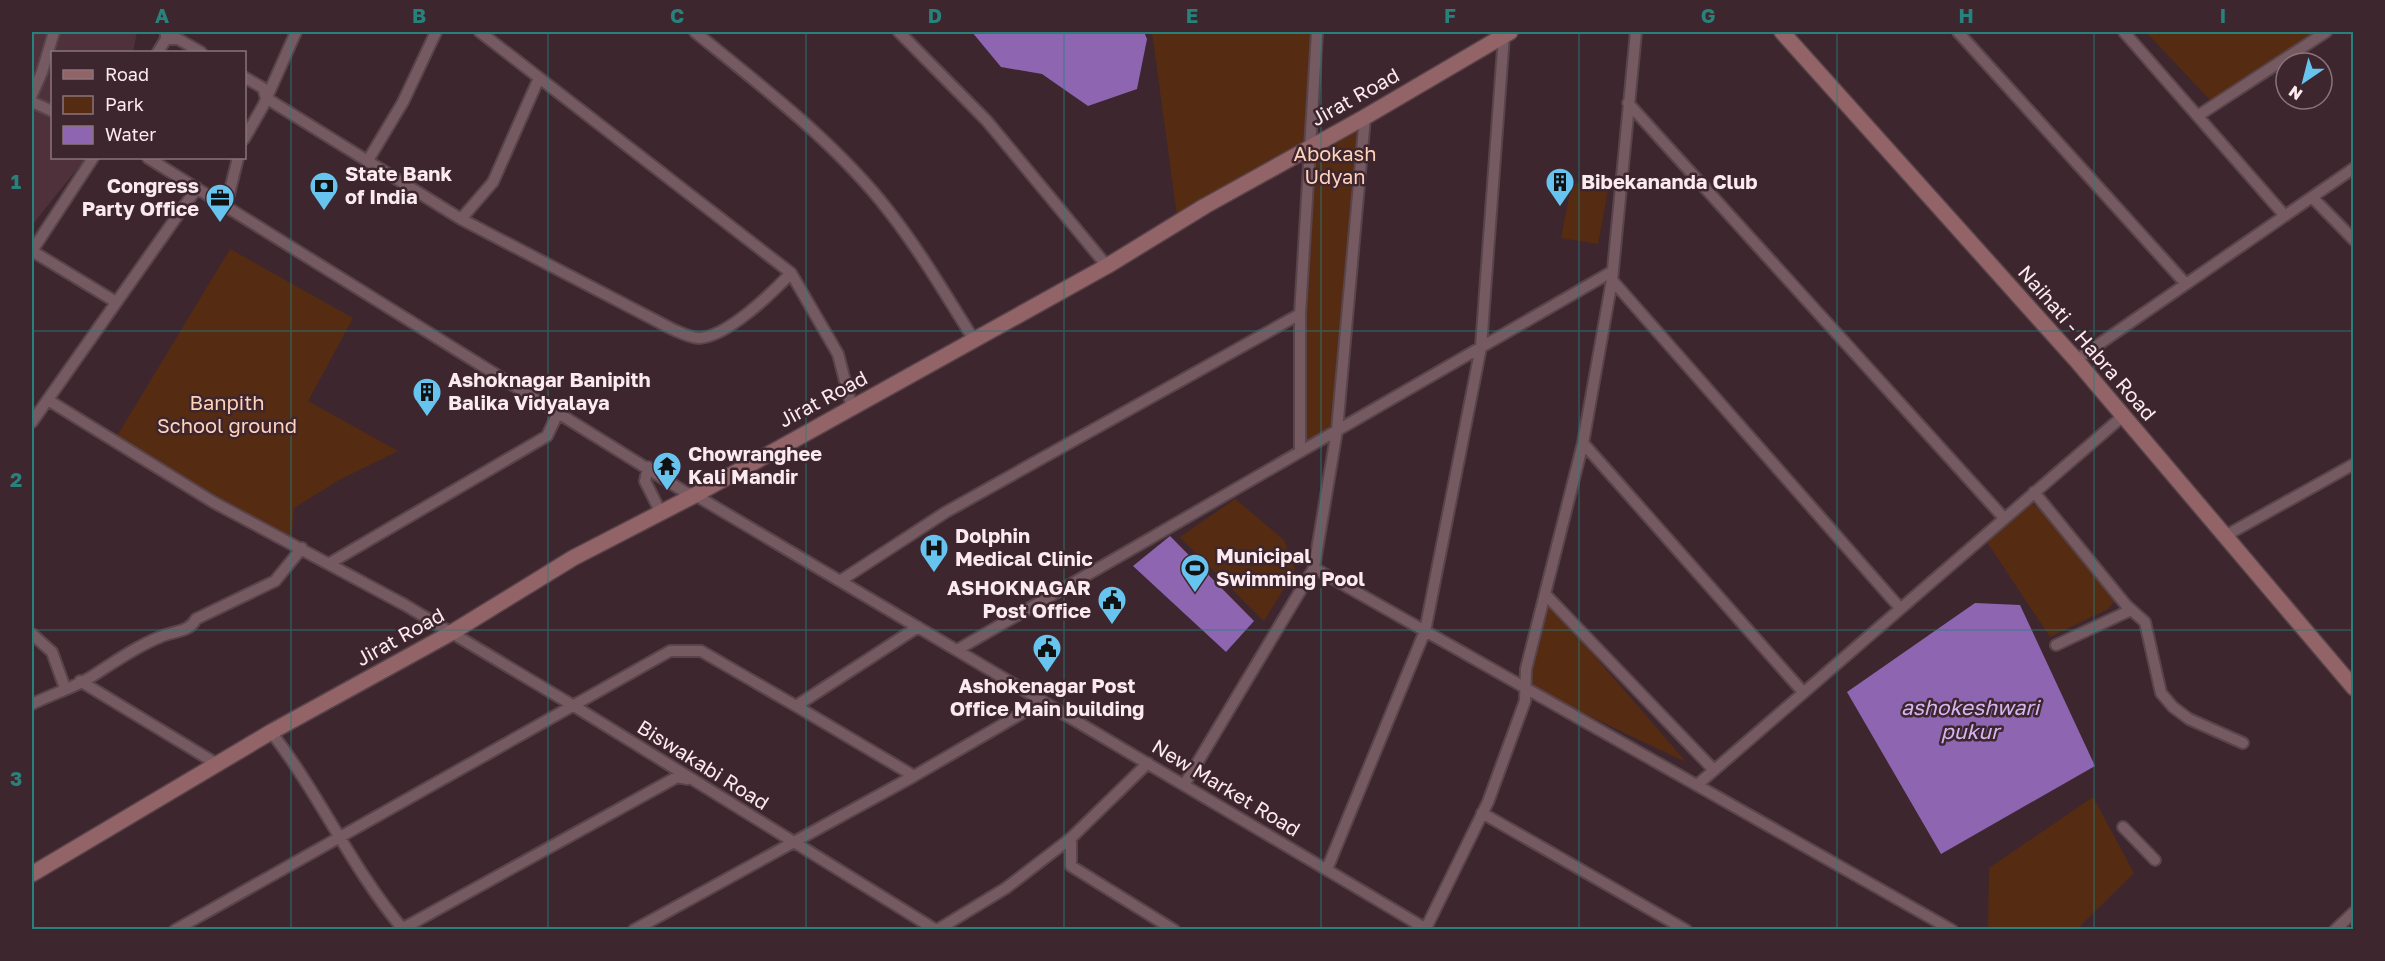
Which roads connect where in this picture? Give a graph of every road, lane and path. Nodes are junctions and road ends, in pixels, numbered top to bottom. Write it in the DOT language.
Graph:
graph roads {
  1 [pos="54,32"];
  2 [pos="296,32"];
  3 [pos="436,32"];
  4 [pos="480,32"];
  5 [pos="694,32"];
  6 [pos="901,32"];
  7 [pos="1317,32"];
  8 [pos="1636,32"];
  9 [pos="1782,32"];
  10 [pos="1958,32"];
  11 [pos="2124,32"];
  12 [pos="2326,32"];
  13 [pos="1507,33"];
  14 [pos="167,34"];
  15 [pos="158,51"];
  16 [pos="199,51"];
  17 [pos="246,78"];
  18 [pos="539,78"];
  19 [pos="32,95"];
  20 [pos="266,98"];
  21 [pos="32,102"];
  22 [pos="1628,103"];
  23 [pos="51,111"];
  24 [pos="2199,115"];
  25 [pos="1365,117"];
  26 [pos="246,135"];
  27 [pos="1310,146"];
  28 [pos="92,159"];
  29 [pos="150,159"];
  30 [pos="238,159"];
  31 [pos="367,162"];
  32 [pos="2354,168"];
  33 [pos="197,188"];
  34 [pos="2312,197"];
  35 [pos="226,206"];
  36 [pos="2285,216"];
  37 [pos="461,219"];
  38 [pos="2354,240"];
  39 [pos="1107,266"];
  40 [pos="791,273"];
  41 [pos="1613,275"];
  42 [pos="2186,284"];
  43 [pos="116,302"];
  44 [pos="1300,314"];
  45 [pos="974,340"];
  46 [pos="1482,347"];
  47 [pos="2076,360"];
  48 [pos="48,400"];
  49 [pos="852,408"];
  50 [pos="558,413"];
  51 [pos="2123,416"];
  52 [pos="32,422"];
  53 [pos="1338,430"];
  54 [pos="1583,443"];
  55 [pos="1300,451"];
  56 [pos="2354,464"];
  57 [pos="648,467"];
  58 [pos="2034,492"];
  59 [pos="695,495"];
  60 [pos="661,513"];
  61 [pos="2004,518"];
  62 [pos="2225,536"];
  63 [pos="302,548"];
  64 [pos="330,563"];
  65 [pos="1314,568"];
  66 [pos="840,581"];
  67 [pos="1546,595"];
  68 [pos="1900,608"];
  69 [pos="2131,610"];
  70 [pos="918,627"];
  71 [pos="1425,631"];
  72 [pos="451,633"];
  73 [pos="32,634"];
  74 [pos="2056,645"];
  75 [pos="957,650"];
  76 [pos="80,681"];
  77 [pos="64,688"];
  78 [pos="2354,688"];
  79 [pos="1527,690"];
  80 [pos="1803,692"];
  81 [pos="1043,701"];
  82 [pos="32,704"];
  83 [pos="574,706"];
  84 [pos="796,706"];
  85 [pos="271,732"];
  86 [pos="2243,743"];
  87 [pos="1148,763"];
  88 [pos="217,764"];
  89 [pos="1713,769"];
  90 [pos="914,776"];
  91 [pos="693,780"];
  92 [pos="1184,785"];
  93 [pos="1696,785"];
  94 [pos="1482,813"];
  95 [pos="2124,827"];
  96 [pos="340,838"];
  97 [pos="1071,838"];
  98 [pos="794,843"];
  99 [pos="2155,860"];
  100 [pos="1327,869"];
  101 [pos="32,874"];
  102 [pos="2354,912"];
  103 [pos="408,927"];
  104 [pos="1426,929"];
  105 [pos="2335,929"];
  106 [pos="176,930"];
  107 [pos="634,930"];
  108 [pos="936,930"];
  109 [pos="1174,930"];
  110 [pos="1686,930"];
  111 [pos="1952,930"];
  1 -- 19 [label="street"];
  2 -- 20 [label="street"];
  3 -- 31 [label="street"];
  4 -- 18 [label="street"];
  5 -- 45 [label="street"];
  6 -- 39 [label="street"];
  7 -- 27 [label="street"];
  8 -- 22 [label="street"];
  9 -- 47 [label="main road, Naihati - Habra Road"];
  10 -- 42 [label="street"];
  11 -- 24 [label="street"];
  12 -- 24 [label="street"];
  13 -- 25 [label="main road, Jirat Road"];
  13 -- 46 [label="street"];
  14 -- 15 [label="street"];
  14 -- 16 [label="street"];
  17 -- 20 [label="street"];
  18 -- 37 [label="street"];
  18 -- 40 [label="street"];
  20 -- 26 [label="street"];
  20 -- 31 [label="street"];
  21 -- 23 [label="street"];
  22 -- 41 [label="street"];
  22 -- 61 [label="street"];
  24 -- 36 [label="street"];
  25 -- 27 [label="main road, Jirat Road"];
  25 -- 53 [label="street"];
  27 -- 39 [label="main road, Jirat Road"];
  27 -- 44 [label="street"];
  28 -- 43 [label="street"];
  29 -- 33 [label="street, New Market Road"];
  30 -- 35 [label="street"];
  31 -- 37 [label="street"];
  32 -- 34 [label="street"];
  33 -- 35 [label="street, New Market Road"];
  33 -- 43 [label="street"];
  34 -- 36 [label="street"];
  34 -- 38 [label="street"];
  35 -- 50 [label="street, New Market Road"];
  36 -- 42 [label="street"];
  37 -- 40 [label="street"];
  39 -- 45 [label="main road, Jirat Road"];
  40 -- 49 [label="street"];
  41 -- 46 [label="street"];
  41 -- 54 [label="street"];
  41 -- 68 [label="street"];
  42 -- 47 [label="street"];
  43 -- 48 [label="street"];
  44 -- 55 [label="street"];
  44 -- 66 [label="street"];
  45 -- 49 [label="main road, Jirat Road"];
  46 -- 53 [label="street"];
  46 -- 71 [label="street"];
  47 -- 51 [label="main road, Naihati - Habra Road"];
  48 -- 52 [label="street"];
  48 -- 63 [label="street, Biswakabi Road"];
  49 -- 59 [label="main road, Jirat Road"];
  50 -- 57 [label="street, New Market Road"];
  50 -- 64 [label="street"];
  51 -- 58 [label="street"];
  51 -- 62 [label="main road, Naihati - Habra Road"];
  53 -- 55 [label="street"];
  53 -- 65 [label="street"];
  54 -- 67 [label="street"];
  54 -- 80 [label="street"];
  55 -- 75 [label="street"];
  56 -- 62 [label="street"];
  57 -- 59 [label="street, New Market Road"];
  57 -- 60 [label="street"];
  58 -- 61 [label="street"];
  58 -- 69 [label="street"];
  59 -- 60 [label="main road, Jirat Road"];
  59 -- 66 [label="street, New Market Road"];
  60 -- 72 [label="main road, Jirat Road"];
  61 -- 68 [label="street"];
  62 -- 78 [label="main road, Naihati - Habra Road"];
  63 -- 64 [label="street, Biswakabi Road"];
  63 -- 76 [label="street"];
  64 -- 72 [label="street, Biswakabi Road"];
  65 -- 71 [label="street"];
  65 -- 92 [label="street"];
  66 -- 70 [label="street, New Market Road"];
  67 -- 79 [label="street"];
  67 -- 89 [label="street"];
  68 -- 80 [label="street"];
  69 -- 74 [label="street"];
  69 -- 86 [label="street"];
  70 -- 75 [label="street, New Market Road"];
  70 -- 84 [label="street"];
  71 -- 79 [label="street"];
  71 -- 100 [label="street"];
  72 -- 83 [label="street, Biswakabi Road"];
  72 -- 85 [label="main road, Jirat Road"];
  73 -- 77 [label="street"];
  75 -- 81 [label="street, New Market Road"];
  76 -- 77 [label="street"];
  76 -- 88 [label="street"];
  77 -- 82 [label="street"];
  79 -- 93 [label="street"];
  79 -- 94 [label="street"];
  80 -- 89 [label="street"];
  81 -- 87 [label="street, New Market Road"];
  81 -- 90 [label="street"];
  83 -- 84 [label="street"];
  83 -- 91 [label="street, Biswakabi Road"];
  83 -- 96 [label="street"];
  84 -- 90 [label="street"];
  85 -- 88 [label="main road, Jirat Road"];
  85 -- 96 [label="street"];
  87 -- 92 [label="street, New Market Road"];
  87 -- 97 [label="street"];
  88 -- 101 [label="main road, Jirat Road"];
  89 -- 93 [label="street"];
  90 -- 98 [label="street"];
  91 -- 98 [label="street, Biswakabi Road"];
  91 -- 103 [label="street"];
  92 -- 100 [label="street, New Market Road"];
  93 -- 111 [label="street"];
  94 -- 104 [label="street"];
  94 -- 110 [label="street"];
  95 -- 99 [label="street"];
  96 -- 103 [label="street"];
  96 -- 106 [label="street"];
  97 -- 108 [label="street"];
  97 -- 109 [label="street"];
  98 -- 107 [label="street"];
  98 -- 108 [label="street, Biswakabi Road"];
  100 -- 104 [label="street, New Market Road"];
  102 -- 105 [label="street"];
}
